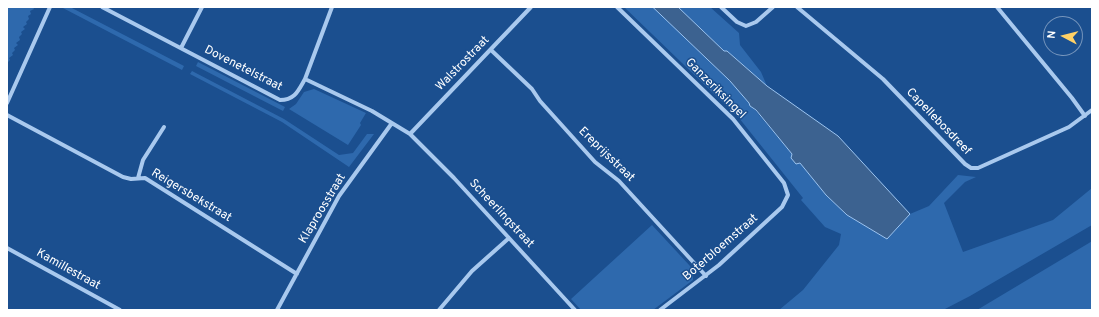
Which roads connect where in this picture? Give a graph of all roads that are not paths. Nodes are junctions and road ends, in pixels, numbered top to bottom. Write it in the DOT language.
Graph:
graph roads {
  1 [pos="50,7"];
  2 [pos="102,7"];
  3 [pos="202,7"];
  4 [pos="332,7"];
  5 [pos="531,7"];
  6 [pos="617,7"];
  7 [pos="721,7"];
  8 [pos="773,7"];
  9 [pos="797,7"];
  10 [pos="997,7"];
  11 [pos="181,48"];
  12 [pos="491,50"];
  13 [pos="305,79"];
  14 [pos="7,103"];
  15 [pos="1092,110"];
  16 [pos="7,115"];
  17 [pos="1085,116"];
  18 [pos="392,123"];
  19 [pos="164,126"];
  20 [pos="410,134"];
  21 [pos="138,178"];
  22 [pos="788,195"];
  23 [pos="509,238"];
  24 [pos="7,248"];
  25 [pos="297,274"];
  26 [pos="706,276"];
  27 [pos="120,310"];
  28 [pos="278,310"];
  29 [pos="439,310"];
  30 [pos="575,310"];
  31 [pos="660,310"];
  1 -- 14 [label="street"];
  2 -- 11 [label="street, Dovenetelstraat"];
  3 -- 11 [label="street"];
  4 -- 13 [label="street, Dovenetelstraat"];
  5 -- 12 [label="street, Walstrostraat"];
  6 -- 22 [label="street, Ganzeriksingel"];
  7 -- 8 [label="street"];
  9 -- 17 [label="street, Capellebosdreef"];
  10 -- 17 [label="street"];
  11 -- 13 [label="street, Dovenetelstraat"];
  12 -- 20 [label="street, Walstrostraat"];
  12 -- 26 [label="street, Ereprijsstraat"];
  13 -- 18 [label="street"];
  15 -- 17 [label="street"];
  16 -- 21 [label="street, Reigersbekstraat"];
  18 -- 20 [label="street"];
  18 -- 25 [label="street, Klaproosstraat"];
  19 -- 21 [label="street"];
  20 -- 23 [label="street, Scheerlingstraat"];
  21 -- 25 [label="street, Reigersbekstraat"];
  22 -- 26 [label="street, Boterbloemstraat"];
  23 -- 29 [label="street"];
  23 -- 30 [label="street, Scheerlingstraat"];
  24 -- 27 [label="street, Kamillestraat"];
  25 -- 28 [label="street, Klaproosstraat"];
  26 -- 31 [label="street, Boterbloemstraat"];
}
